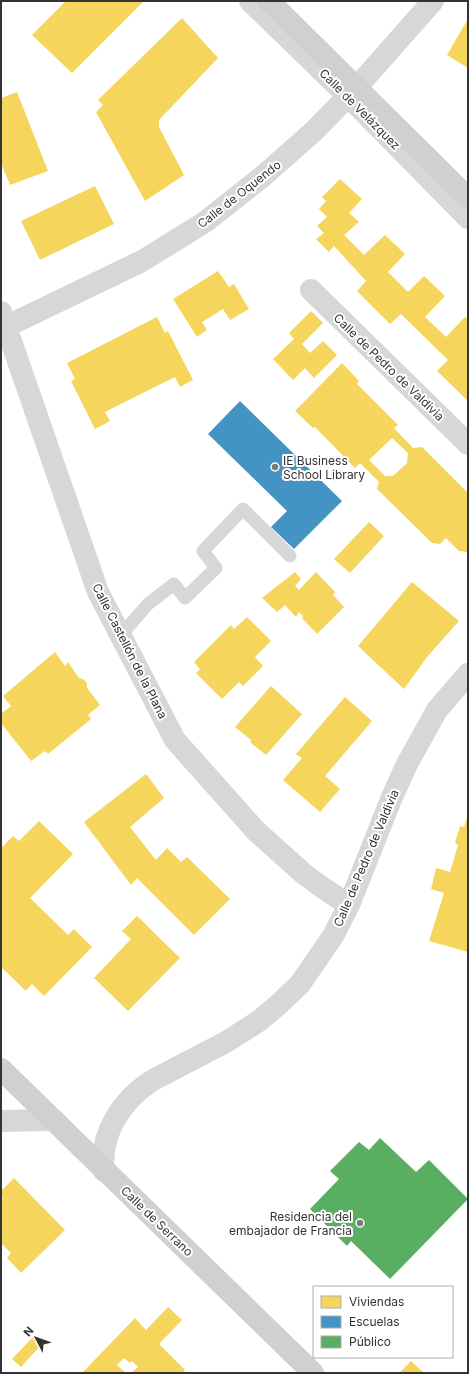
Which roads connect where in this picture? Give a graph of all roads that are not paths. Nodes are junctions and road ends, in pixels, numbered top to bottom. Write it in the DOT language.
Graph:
graph roads {
  1 [pos="250,1"];
  2 [pos="269,1"];
  3 [pos="433,1"];
  4 [pos="352,92"];
  5 [pos="468,198"];
  6 [pos="468,218"];
  7 [pos="311,290"];
  8 [pos="3,323"];
  9 [pos="468,444"];
  10 [pos="290,556"];
  11 [pos="121,635"];
  12 [pos="468,674"];
  13 [pos="348,905"];
  14 [pos="1,1069"];
  15 [pos="54,1120"];
  16 [pos="1,1121"];
  17 [pos="104,1171"];
  18 [pos="313,1373"];
  1 -- 4 [label="street, Calle de Velázquez"];
  2 -- 4 [label="main road, Calle de Velázquez"];
  3 -- 4 [label="street, Calle de Oquendo"];
  4 -- 5 [label="main road, Calle de Velázquez"];
  4 -- 6 [label="street, Calle de Velázquez"];
  4 -- 8 [label="street, Calle de Oquendo"];
  7 -- 9 [label="street, Calle de Pedro de Valdivia"];
  8 -- 11 [label="street, Calle Castellón de la Plana"];
  10 -- 11 [label="lane"];
  11 -- 13 [label="street, Calle Castellón de la Plana"];
  12 -- 13 [label="street, Calle de Pedro de Valdivia"];
  13 -- 17 [label="street, Calle de Pedro de Valdivia"];
  14 -- 15 [label="main road, Calle de Serrano"];
  15 -- 16 [label="street"];
  15 -- 17 [label="main road, Calle de Serrano"];
  17 -- 18 [label="main road, Calle de Serrano"];
}
